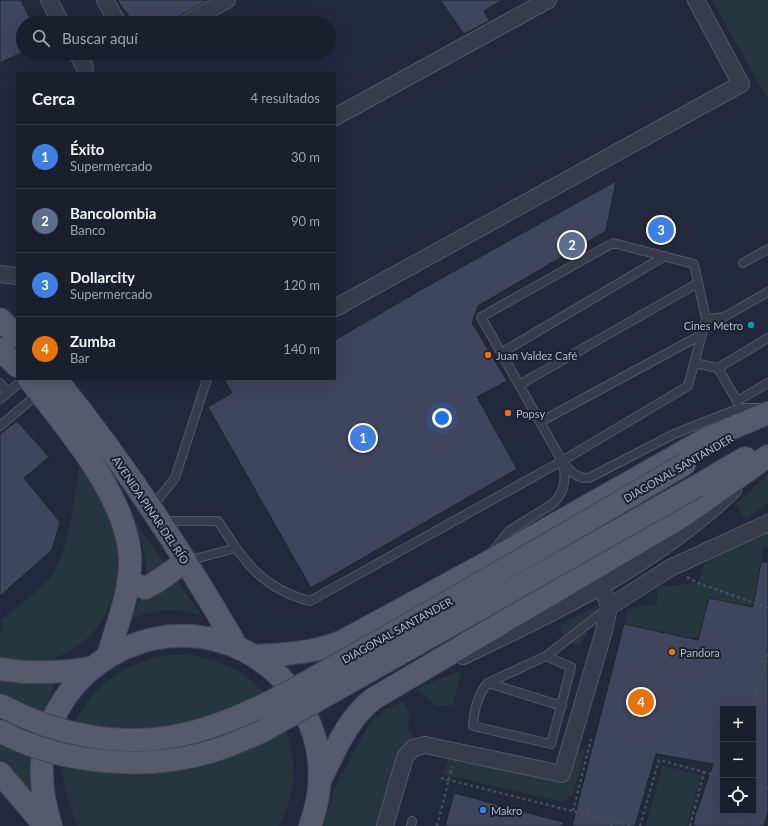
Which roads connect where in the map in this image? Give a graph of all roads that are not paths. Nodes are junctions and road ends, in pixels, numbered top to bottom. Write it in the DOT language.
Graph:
graph roads {
  1 [pos="49,0"];
  2 [pos="105,0"];
  3 [pos="227,0"];
  4 [pos="548,0"];
  5 [pos="696,0"];
  6 [pos="57,16"];
  7 [pos="114,16"];
  8 [pos="198,16"];
  9 [pos="80,60"];
  10 [pos="84,68"];
  11 [pos="336,116"];
  12 [pos="768,249"];
  13 [pos="665,256"];
  14 [pos="743,263"];
  15 [pos="0,274"];
  16 [pos="16,276"];
  17 [pos="698,283"];
  18 [pos="768,292"];
  19 [pos="336,307"];
  20 [pos="0,319"];
  21 [pos="706,319"];
  22 [pos="16,335"];
  23 [pos="701,335"];
  24 [pos="768,338"];
  25 [pos="0,349"];
  26 [pos="501,353"];
  27 [pos="694,363"];
  28 [pos="16,365"];
  29 [pos="718,368"];
  30 [pos="57,380"];
  31 [pos="70,380"];
  32 [pos="206,380"];
  33 [pos="0,383"];
  34 [pos="768,383"];
  35 [pos="31,384"];
  36 [pos="519,385"];
  37 [pos="8,392"];
  38 [pos="0,398"];
  39 [pos="768,408"];
  40 [pos="768,414"];
  41 [pos="90,421"];
  42 [pos="540,422"];
  43 [pos="0,426"];
  44 [pos="766,453"];
  45 [pos="562,461"];
  46 [pos="156,515"];
  47 [pos="768,523"];
  48 [pos="236,548"];
  49 [pos="186,561"];
  50 [pos="483,565"];
  51 [pos="128,582"];
  52 [pos="602,586"];
  53 [pos="609,607"];
  54 [pos="246,652"];
  55 [pos="546,656"];
  56 [pos="99,662"];
  57 [pos="0,668"];
  58 [pos="416,672"];
  59 [pos="488,683"];
  60 [pos="0,705"];
  61 [pos="562,706"];
  62 [pos="0,731"];
  63 [pos="0,773"];
  64 [pos="320,780"];
  65 [pos="45,826"];
  66 [pos="51,826"];
  67 [pos="310,826"];
  68 [pos="385,826"];
  1 -- 6 [label="street"];
  2 -- 7 [label="street"];
  3 -- 8 [label="street"];
  4 -- 11 [label="street"];
  5 -- 19 [label="street"];
  9 -- 10 [label="street"];
  12 -- 14 [label="lane"];
  13 -- 17 [label="lane"];
  13 -- 26 [label="lane"];
  13 -- 26 [label="lane"];
  15 -- 16 [label="street"];
  17 -- 21 [label="lane"];
  17 -- 36 [label="lane"];
  18 -- 21 [label="lane"];
  20 -- 22 [label="main road"];
  21 -- 23 [label="lane"];
  23 -- 27 [label="lane"];
  23 -- 42 [label="lane"];
  24 -- 29 [label="lane"];
  25 -- 28 [label="main road"];
  26 -- 36 [label="lane"];
  27 -- 29 [label="lane"];
  27 -- 45 [label="lane"];
  29 -- 34 [label="lane"];
  30 -- 41 [label="main road, AVENIDA PINAR DEL RÍO"];
  31 -- 41 [label="street"];
  32 -- 46 [label="lane"];
  33 -- 37 [label="lane"];
  35 -- 37 [label="lane"];
  35 -- 43 [label="lane"];
  35 -- 51 [label="main road"];
  36 -- 42 [label="lane"];
  37 -- 38 [label="lane"];
  39 -- 45 [label="lane"];
  40 -- 50 [label="main road"];
  40 -- 60 [label="main road, DIAGONAL SANTANDER, bridge"];
  41 -- 46 [label="main road, AVENIDA PINAR DEL RÍO"];
  42 -- 45 [label="lane"];
  44 -- 52 [label="street"];
  44 -- 58 [label="main road"];
  44 -- 62 [label="main road, DIAGONAL SANTANDER, bridge"];
  45 -- 48 [label="lane"];
  45 -- 50 [label="lane"];
  46 -- 48 [label="lane"];
  46 -- 49 [label="main road, AVENIDA PINAR DEL RÍO"];
  47 -- 53 [label="street"];
  48 -- 49 [label="lane"];
  49 -- 51 [label="main road"];
  49 -- 54 [label="main road, AVENIDA PINAR DEL RÍO"];
  50 -- 54 [label="main road"];
  51 -- 56 [label="main road"];
  52 -- 53 [label="street"];
  52 -- 58 [label="street"];
  53 -- 55 [label="lane"];
  53 -- 68 [label="street"];
  54 -- 56 [label="main road"];
  54 -- 64 [label="main road"];
  55 -- 59 [label="lane"];
  55 -- 61 [label="lane"];
  56 -- 57 [label="main road"];
  56 -- 66 [label="main road"];
  58 -- 64 [label="main road"];
  59 -- 61 [label="lane"];
  59 -- 61 [label="lane"];
  63 -- 65 [label="main road"];
  64 -- 67 [label="main road"];
}
